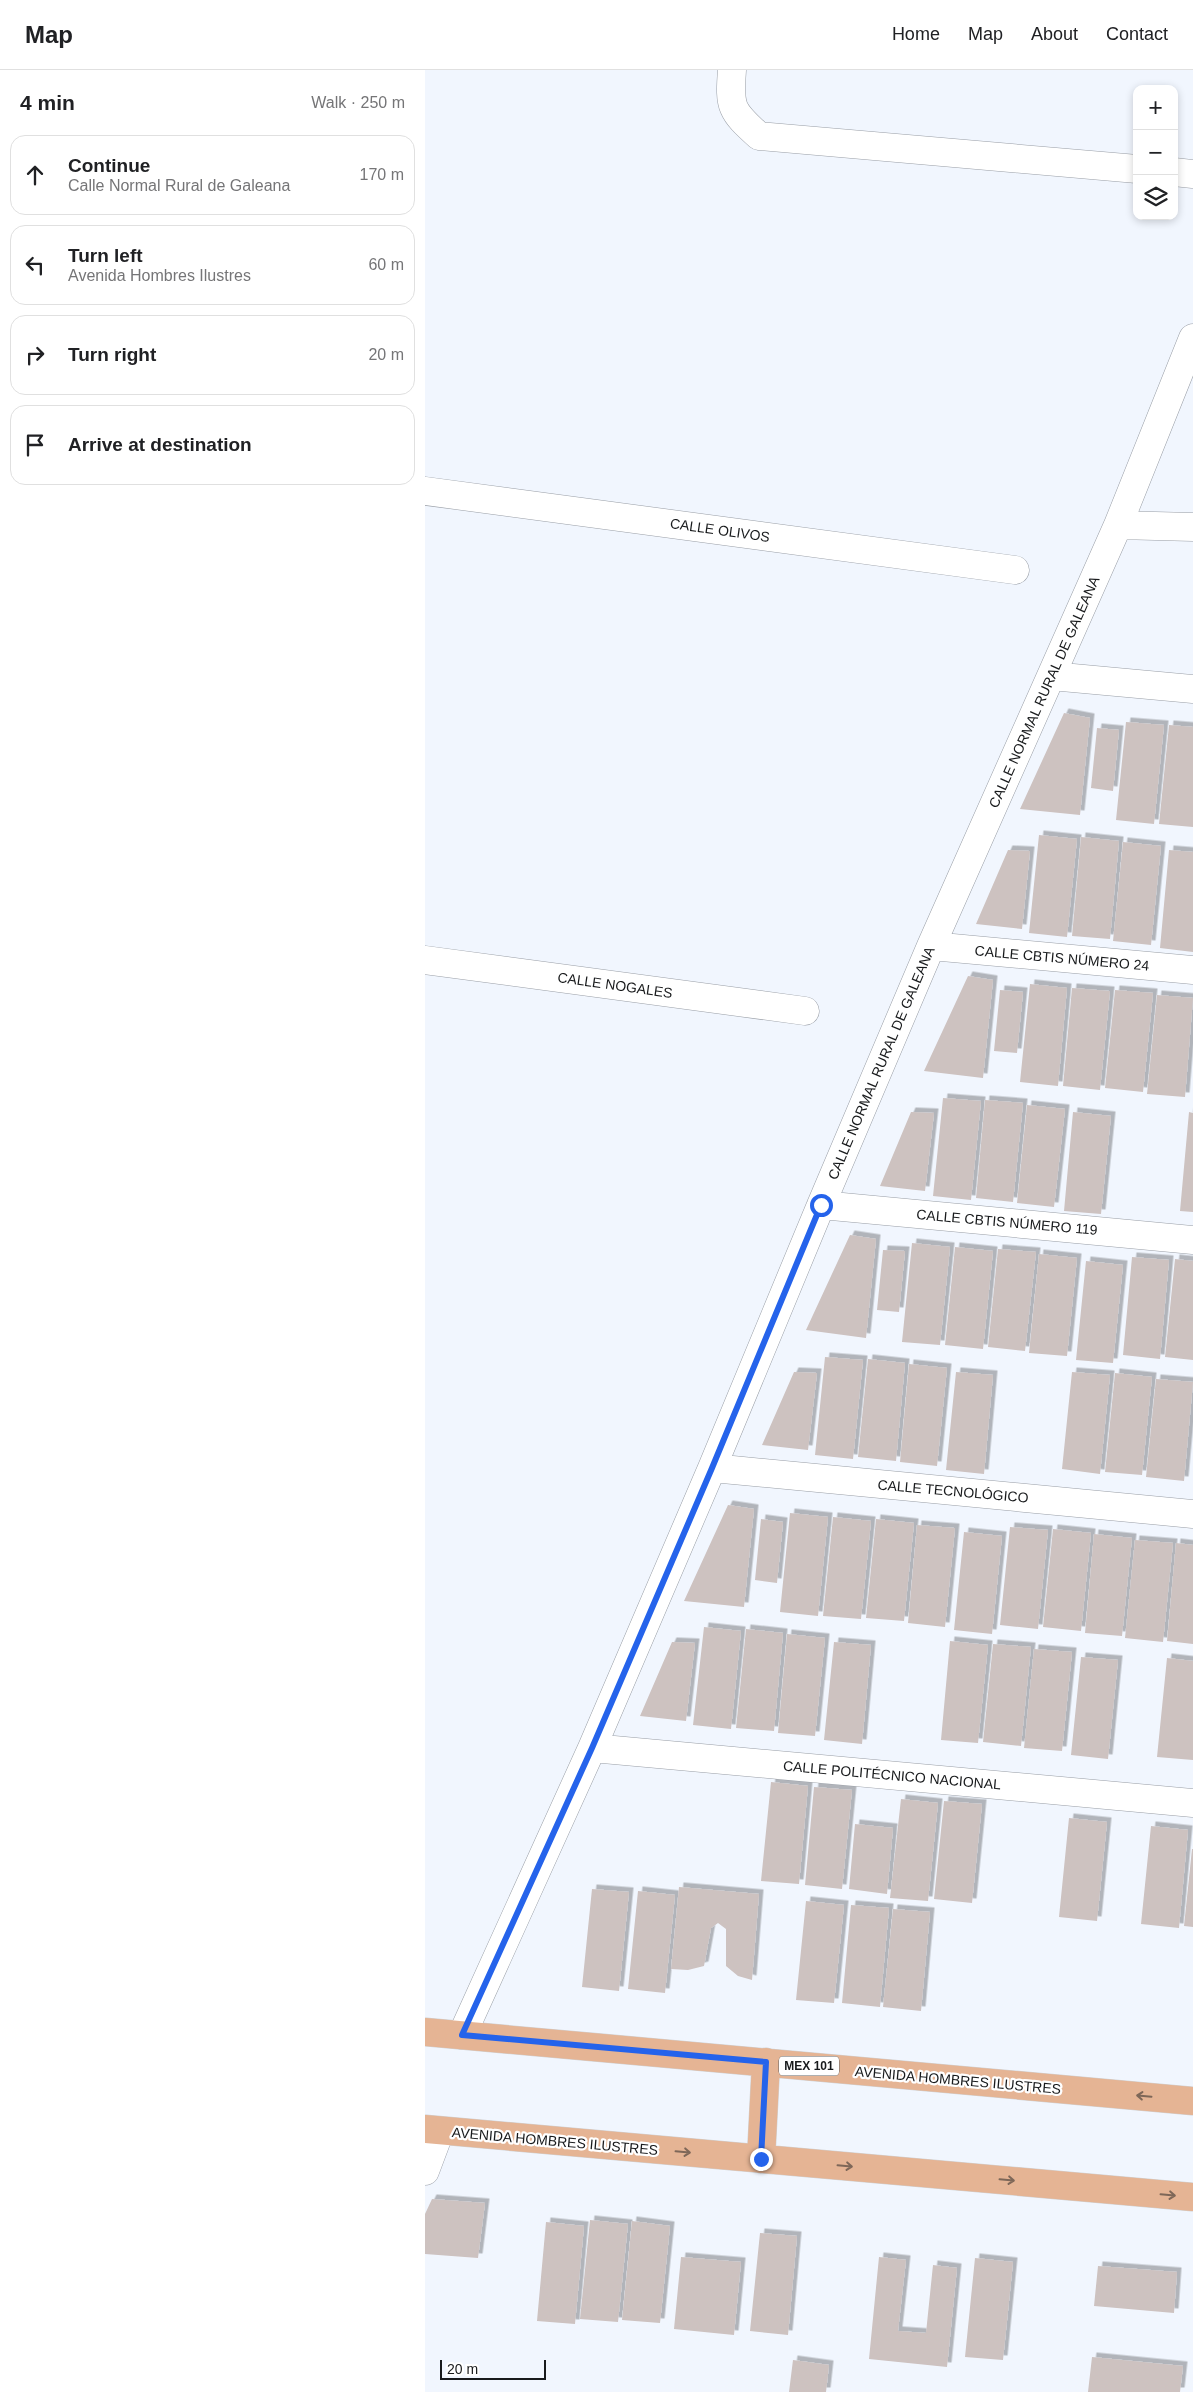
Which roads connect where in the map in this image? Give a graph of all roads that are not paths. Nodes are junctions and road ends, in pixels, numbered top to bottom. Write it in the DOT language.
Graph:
graph roads {
  1 [pos="732,70"];
  2 [pos="1133,169"];
  3 [pos="1178,172"];
  4 [pos="1193,174"];
  5 [pos="1193,338"];
  6 [pos="425,491"];
  7 [pos="1118,525"];
  8 [pos="1193,527"];
  9 [pos="1015,570"];
  10 [pos="1051,676"];
  11 [pos="1193,690"];
  12 [pos="931,946"];
  13 [pos="425,960"];
  14 [pos="1193,970"];
  15 [pos="805,1011"];
  16 [pos="821,1205"];
  17 [pos="1193,1240"];
  18 [pos="712,1468"];
  19 [pos="1193,1514"];
  20 [pos="592,1748"];
  21 [pos="1193,1803"];
  22 [pos="425,2032"];
  23 [pos="462,2035"];
  24 [pos="766,2062"];
  25 [pos="1193,2101"];
  26 [pos="429,2130"];
  27 [pos="761,2159"];
  28 [pos="425,2171"];
  29 [pos="1193,2197"];
  1 -- 2 [label="street"];
  3 -- 4 [label="street"];
  5 -- 7 [label="street, CALLE NORMAL RURAL DE GALEANA"];
  6 -- 9 [label="street, CALLE OLIVOS"];
  7 -- 8 [label="street"];
  7 -- 10 [label="street, CALLE NORMAL RURAL DE GALEANA"];
  10 -- 11 [label="street"];
  10 -- 12 [label="street, CALLE NORMAL RURAL DE GALEANA"];
  12 -- 14 [label="street, CALLE CBTIS NÚMERO 24"];
  12 -- 16 [label="street, CALLE NORMAL RURAL DE GALEANA"];
  13 -- 15 [label="street, CALLE NOGALES"];
  16 -- 17 [label="street, CALLE CBTIS NÚMERO 119"];
  16 -- 18 [label="street, CALLE NORMAL RURAL DE GALEANA"];
  18 -- 19 [label="street, CALLE TECNOLÓGICO"];
  18 -- 20 [label="street, CALLE NORMAL RURAL DE GALEANA"];
  20 -- 21 [label="street, CALLE POLITÉCNICO NACIONAL"];
  20 -- 23 [label="street, CALLE NORMAL RURAL DE GALEANA"];
  22 -- 23 [label="main road, AVENIDA HOMBRES ILUSTRES / MEX 101"];
  23 -- 24 [label="main road, AVENIDA HOMBRES ILUSTRES / MEX 101"];
  25 -- 24 [label="main road, AVENIDA HOMBRES ILUSTRES / MEX 101, one-way"];
  24 -- 27 [label="main road"];
  26 -- 27 [label="main road, AVENIDA HOMBRES ILUSTRES, one-way"];
  26 -- 28 [label="street"];
  27 -- 29 [label="main road, AVENIDA HOMBRES ILUSTRES, one-way"];
}
